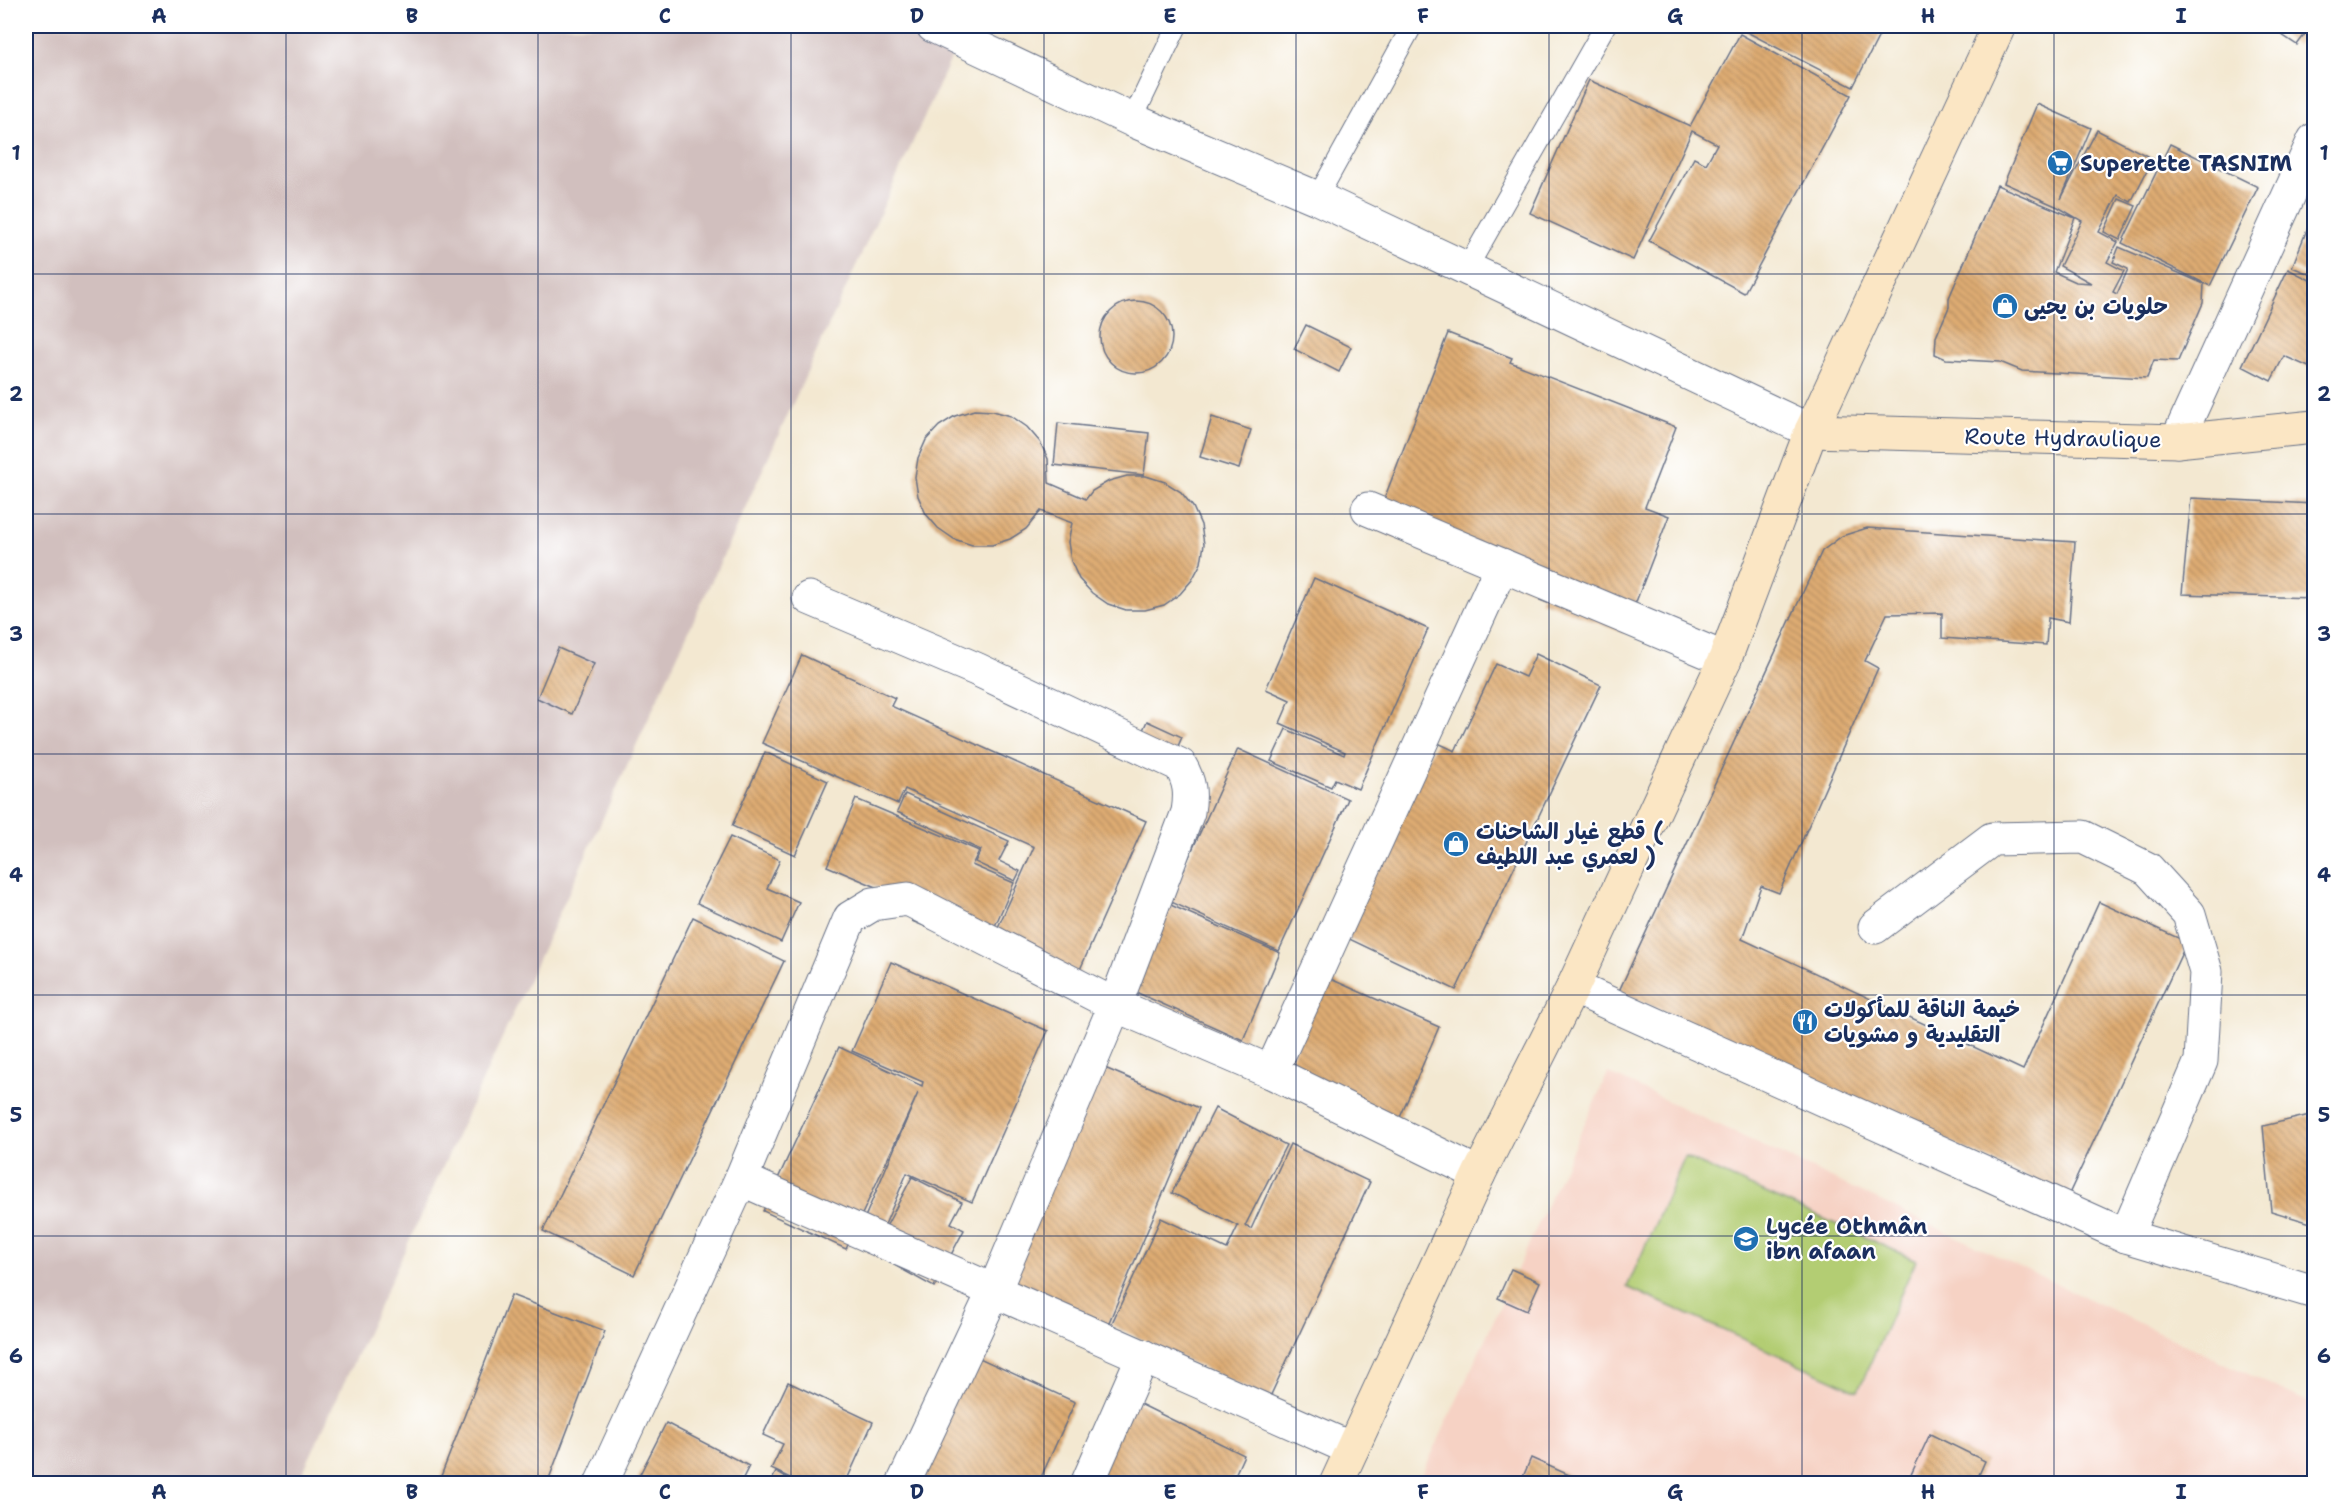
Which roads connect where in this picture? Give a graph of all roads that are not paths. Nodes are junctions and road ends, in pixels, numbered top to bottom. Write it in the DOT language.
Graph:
graph roads {
  1 [pos="933,26"];
  2 [pos="1177,26"];
  3 [pos="1412,26"];
  4 [pos="1605,26"];
  5 [pos="1996,26"];
  6 [pos="970,34"];
  7 [pos="1132,120"];
  8 [pos="2314,140"];
  9 [pos="1317,198"];
  10 [pos="1466,270"];
  11 [pos="2314,427"];
  12 [pos="1811,431"];
  13 [pos="2177,441"];
  14 [pos="1368,508"];
  15 [pos="1502,565"];
  16 [pos="809,598"];
  17 [pos="1725,658"];
  18 [pos="1875,927"];
  19 [pos="1573,987"];
  20 [pos="1115,1005"];
  21 [pos="1271,1072"];
  22 [pos="1479,1174"];
  23 [pos="741,1179"];
  24 [pos="2126,1236"];
  25 [pos="995,1289"];
  26 [pos="2314,1292"];
  27 [pos="1143,1356"];
  28 [pos="1352,1449"];
  29 [pos="601,1484"];
  30 [pos="903,1484"];
  31 [pos="1088,1484"];
  32 [pos="1336,1484"];
  1 -- 6 [label="street"];
  2 -- 7 [label="lane"];
  3 -- 9 [label="lane"];
  4 -- 10 [label="lane"];
  5 -- 12 [label="main road"];
  6 -- 7 [label="street"];
  7 -- 9 [label="street"];
  8 -- 13 [label="street"];
  9 -- 10 [label="street"];
  10 -- 12 [label="street"];
  11 -- 13 [label="main road, Route Hydraulique"];
  12 -- 13 [label="main road, Route Hydraulique"];
  12 -- 17 [label="main road"];
  14 -- 15 [label="street"];
  15 -- 17 [label="street"];
  15 -- 21 [label="street"];
  16 -- 20 [label="street"];
  17 -- 19 [label="main road"];
  18 -- 24 [label="street"];
  19 -- 22 [label="main road"];
  19 -- 24 [label="street"];
  20 -- 21 [label="street"];
  20 -- 23 [label="street"];
  20 -- 25 [label="street"];
  21 -- 22 [label="street"];
  22 -- 28 [label="main road"];
  23 -- 25 [label="street"];
  23 -- 29 [label="street"];
  24 -- 26 [label="street"];
  25 -- 27 [label="street"];
  25 -- 30 [label="street"];
  27 -- 28 [label="street"];
  27 -- 31 [label="street"];
  28 -- 32 [label="main road"];
}
